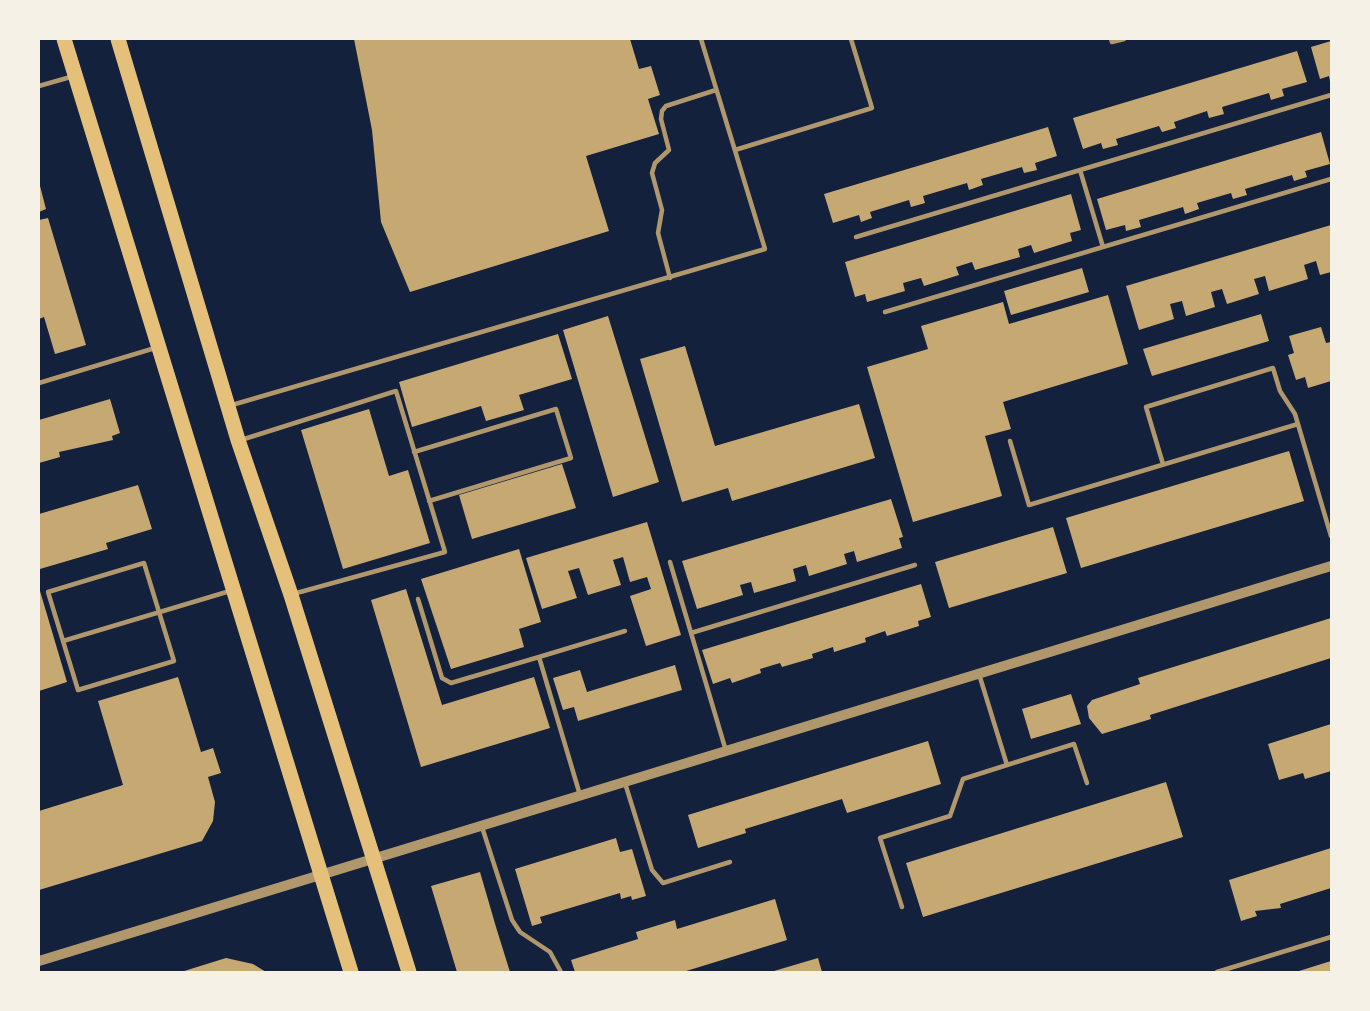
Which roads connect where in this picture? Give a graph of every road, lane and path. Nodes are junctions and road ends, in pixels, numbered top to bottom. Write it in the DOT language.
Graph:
graph roads {
  1 [pos="64,39"];
  2 [pos="118,39"];
  3 [pos="701,39"];
  4 [pos="851,39"];
  5 [pos="1111,39"];
  6 [pos="1124,39"];
  7 [pos="75,76"];
  8 [pos="39,86"];
  9 [pos="716,90"];
  10 [pos="1331,95"];
  11 [pos="735,150"];
  12 [pos="1080,170"];
  13 [pos="1331,179"];
  14 [pos="856,237"];
  15 [pos="1103,247"];
  16 [pos="670,278"];
  17 [pos="885,312"];
  18 [pos="158,347"];
  19 [pos="39,383"];
  20 [pos="229,406"];
  21 [pos="1298,424"];
  22 [pos="238,440"];
  23 [pos="1010,441"];
  24 [pos="414,452"];
  25 [pos="1163,464"];
  26 [pos="429,501"];
  27 [pos="1331,536"];
  28 [pos="670,562"];
  29 [pos="915,566"];
  30 [pos="1331,566"];
  31 [pos="232,590"];
  32 [pos="291,595"];
  33 [pos="418,599"];
  34 [pos="159,612"];
  35 [pos="625,631"];
  36 [pos="691,633"];
  37 [pos="63,641"];
  38 [pos="539,657"];
  39 [pos="979,674"];
  40 [pos="726,751"];
  41 [pos="1007,765"];
  42 [pos="625,782"];
  43 [pos="1086,783"];
  44 [pos="580,795"];
  45 [pos="482,825"];
  46 [pos="373,857"];
  47 [pos="730,862"];
  48 [pos="321,875"];
  49 [pos="902,907"];
  50 [pos="1331,937"];
  51 [pos="39,961"];
  52 [pos="351,972"];
  53 [pos="410,972"];
  54 [pos="561,972"];
  55 [pos="1217,972"];
  1 -- 7 [label="main road"];
  2 -- 20 [label="main road"];
  3 -- 9 [label="lane"];
  4 -- 11 [label="lane"];
  5 -- 6 [label="lane"];
  7 -- 8 [label="lane"];
  7 -- 18 [label="main road"];
  9 -- 11 [label="lane"];
  9 -- 16 [label="lane"];
  10 -- 12 [label="lane"];
  11 -- 16 [label="lane"];
  12 -- 14 [label="lane"];
  12 -- 15 [label="lane"];
  13 -- 15 [label="lane"];
  15 -- 17 [label="lane"];
  16 -- 20 [label="lane"];
  18 -- 19 [label="lane"];
  18 -- 31 [label="main road"];
  20 -- 22 [label="main road"];
  21 -- 25 [label="lane"];
  21 -- 25 [label="lane"];
  21 -- 27 [label="lane"];
  22 -- 24 [label="lane"];
  22 -- 32 [label="main road"];
  23 -- 25 [label="lane"];
  24 -- 26 [label="lane"];
  24 -- 26 [label="lane"];
  26 -- 32 [label="lane"];
  28 -- 36 [label="lane"];
  29 -- 36 [label="lane"];
  30 -- 39 [label="street"];
  31 -- 34 [label="lane"];
  31 -- 48 [label="main road"];
  32 -- 46 [label="main road"];
  33 -- 38 [label="lane"];
  34 -- 37 [label="lane"];
  34 -- 37 [label="lane"];
  34 -- 37 [label="lane"];
  35 -- 38 [label="lane"];
  36 -- 40 [label="lane"];
  38 -- 44 [label="lane"];
  39 -- 40 [label="street"];
  39 -- 41 [label="lane"];
  40 -- 42 [label="street"];
  41 -- 43 [label="lane"];
  41 -- 49 [label="lane"];
  42 -- 44 [label="street"];
  42 -- 47 [label="lane"];
  44 -- 45 [label="street"];
  45 -- 46 [label="street"];
  45 -- 54 [label="lane"];
  46 -- 48 [label="street"];
  46 -- 53 [label="main road"];
  48 -- 51 [label="street"];
  48 -- 52 [label="main road"];
  50 -- 55 [label="lane"];
}
